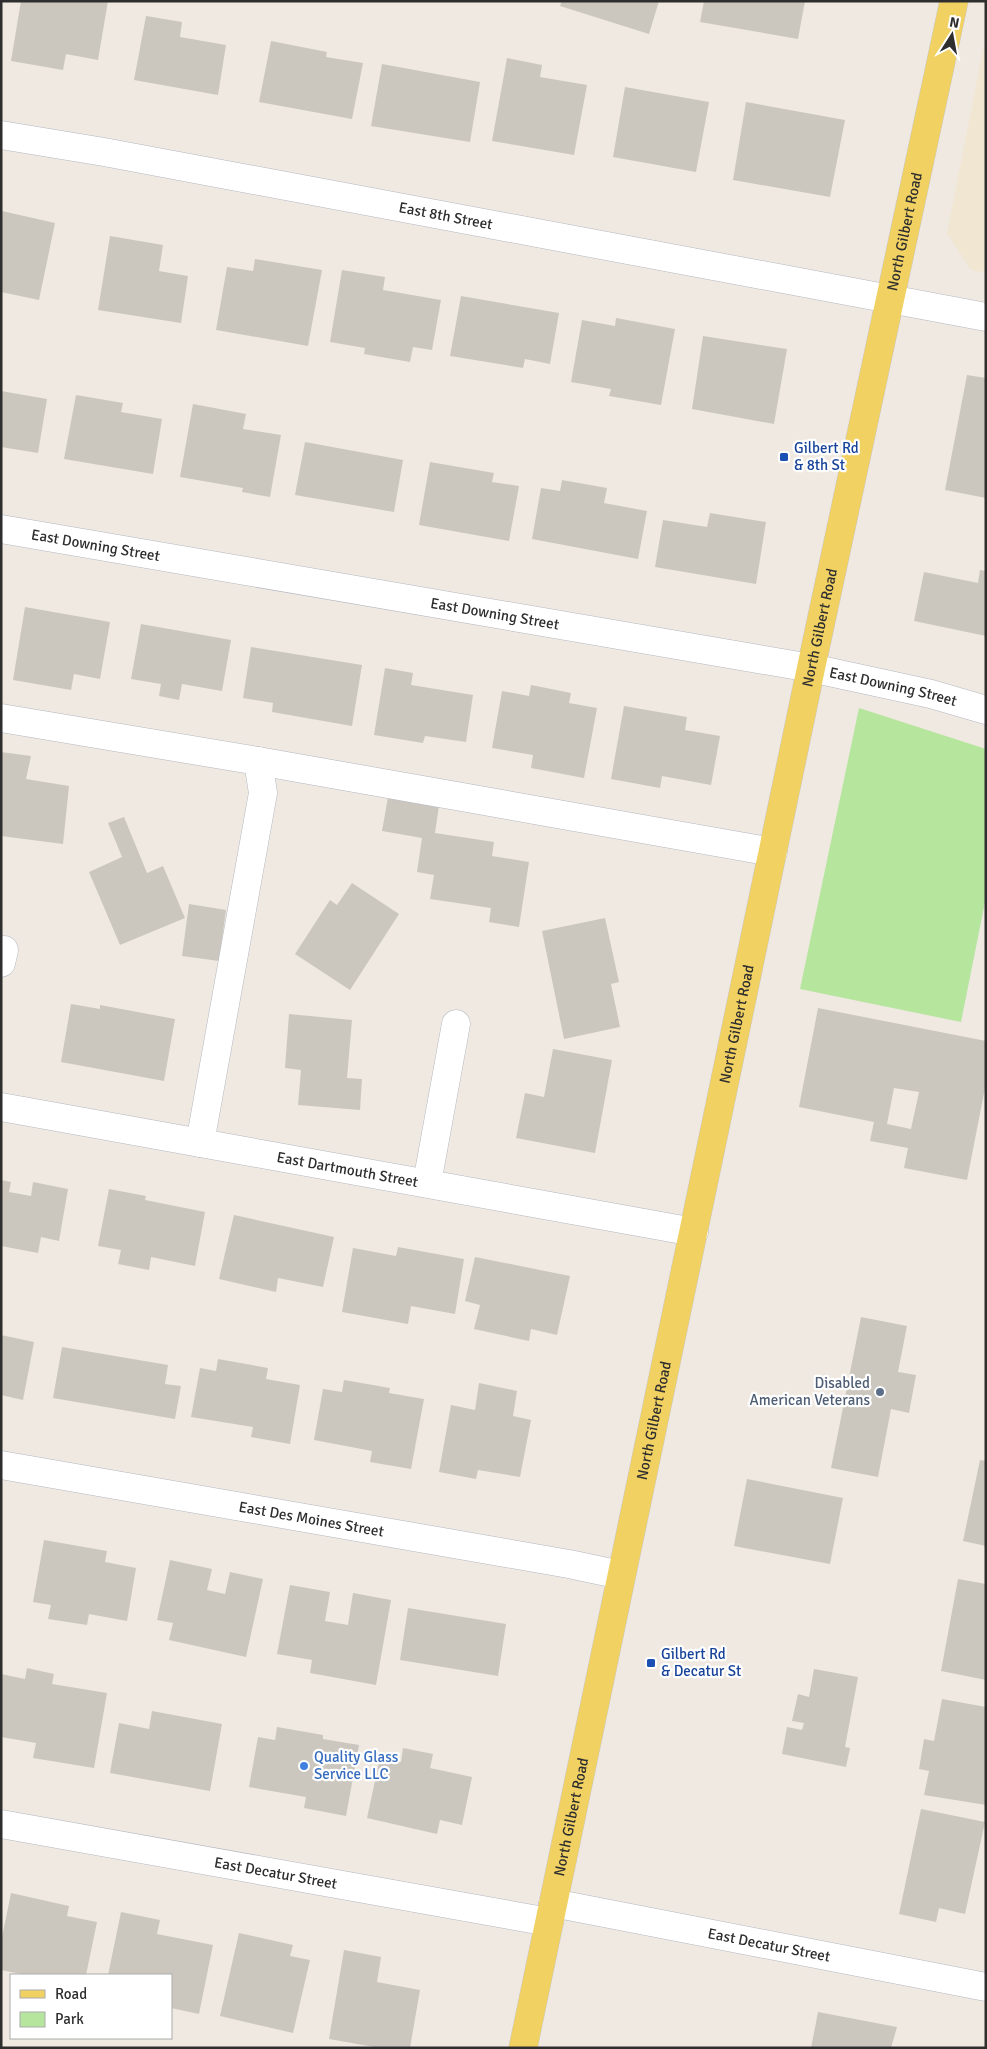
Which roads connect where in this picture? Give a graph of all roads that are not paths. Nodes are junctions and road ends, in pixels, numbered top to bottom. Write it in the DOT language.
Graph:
graph roads {
  1 [pos="954,1"];
  2 [pos="1,134"];
  3 [pos="891,299"];
  4 [pos="986,317"];
  5 [pos="1,529"];
  6 [pos="812,668"];
  7 [pos="986,710"];
  8 [pos="1,718"];
  9 [pos="258,761"];
  10 [pos="773,852"];
  11 [pos="456,1024"];
  12 [pos="1,1107"];
  13 [pos="200,1143"];
  14 [pos="427,1183"];
  15 [pos="694,1232"];
  16 [pos="1,1465"];
  17 [pos="622,1575"];
  18 [pos="1,1824"];
  19 [pos="551,1913"];
  20 [pos="986,1987"];
  21 [pos="523,2048"];
  1 -- 3 [label="main road, North Gilbert Road"];
  2 -- 3 [label="street, East 8th Street"];
  3 -- 4 [label="street, East 8th Street"];
  3 -- 6 [label="main road, North Gilbert Road"];
  5 -- 6 [label="street, East Downing Street"];
  6 -- 7 [label="street, East Downing Street"];
  6 -- 10 [label="main road, North Gilbert Road"];
  8 -- 9 [label="street"];
  9 -- 10 [label="street"];
  9 -- 13 [label="street"];
  10 -- 15 [label="main road, North Gilbert Road"];
  11 -- 14 [label="street"];
  12 -- 13 [label="street, East Dartmouth Street"];
  13 -- 14 [label="street, East Dartmouth Street"];
  14 -- 15 [label="street, East Dartmouth Street"];
  15 -- 17 [label="main road, North Gilbert Road"];
  16 -- 17 [label="street, East Des Moines Street"];
  17 -- 19 [label="main road, North Gilbert Road"];
  18 -- 19 [label="street, East Decatur Street"];
  19 -- 20 [label="street, East Decatur Street"];
  19 -- 21 [label="main road, North Gilbert Road"];
}
